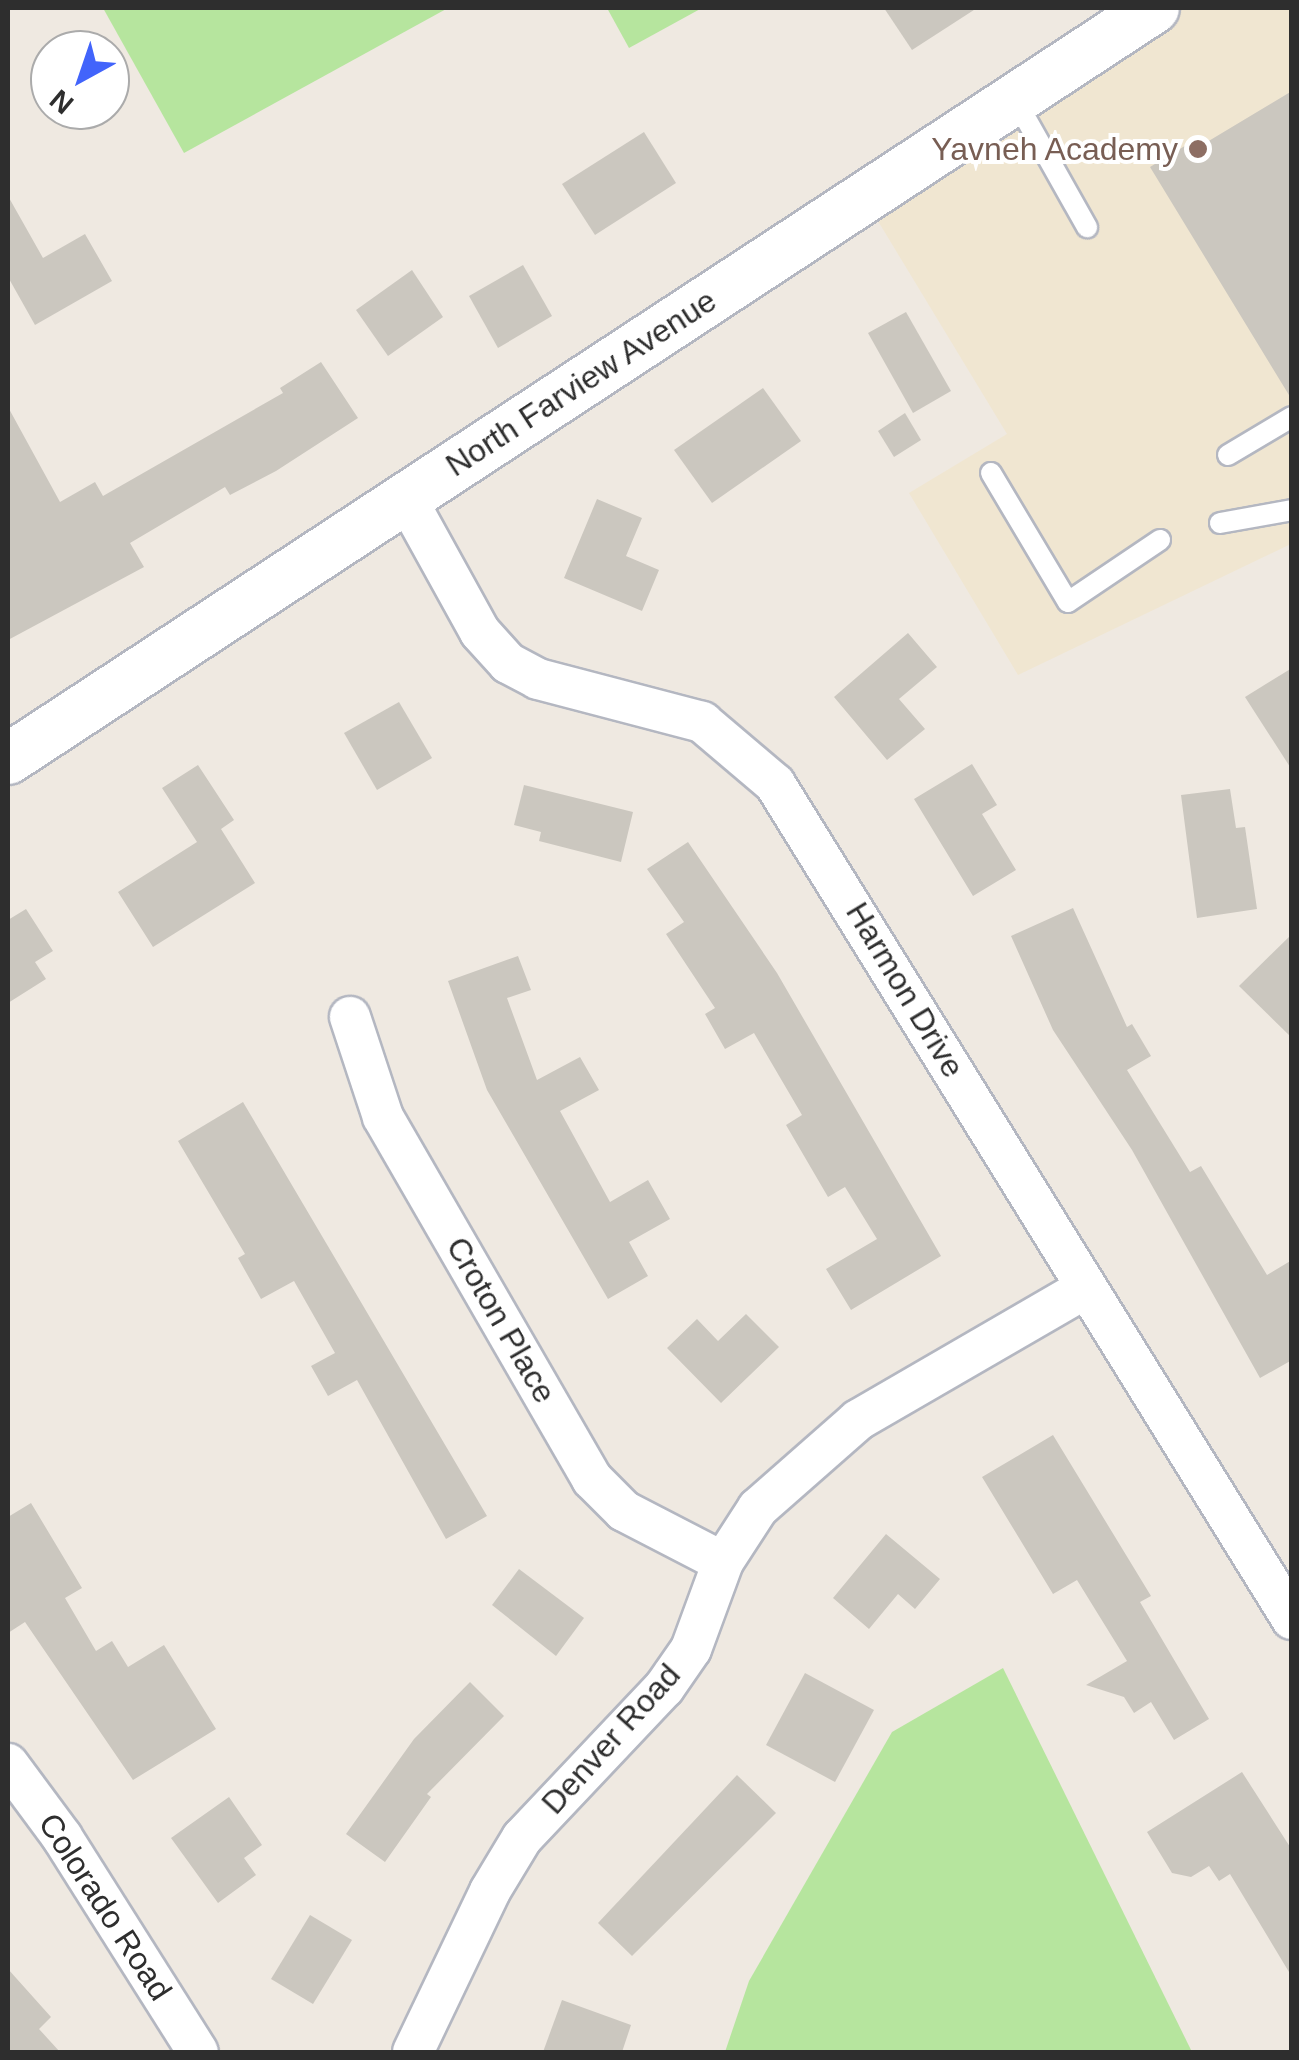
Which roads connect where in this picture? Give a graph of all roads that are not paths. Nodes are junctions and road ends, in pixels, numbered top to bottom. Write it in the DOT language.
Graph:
graph roads {
  1 [pos="1154,8"];
  2 [pos="1014,99"];
  3 [pos="1087,227"];
  4 [pos="1292,417"];
  5 [pos="1228,455"];
  6 [pos="991,473"];
  7 [pos="406,498"];
  8 [pos="1292,510"];
  9 [pos="1220,523"];
  10 [pos="1160,540"];
  11 [pos="8,759"];
  12 [pos="350,1017"];
  13 [pos="1086,1288"];
  14 [pos="722,1562"];
  15 [pos="1292,1619"];
  16 [pos="8,1764"];
  17 [pos="198,2052"];
  18 [pos="413,2052"];
  1 -- 2 [label="street, North Farview Avenue"];
  2 -- 3 [label="lane"];
  2 -- 7 [label="street, North Farview Avenue"];
  4 -- 5 [label="lane"];
  6 -- 10 [label="lane"];
  7 -- 11 [label="street, North Farview Avenue"];
  7 -- 13 [label="street, Harmon Drive"];
  8 -- 9 [label="lane"];
  12 -- 14 [label="street, Croton Place"];
  13 -- 14 [label="street, Denver Road"];
  13 -- 15 [label="street, Harmon Drive"];
  14 -- 18 [label="street, Denver Road"];
  16 -- 17 [label="street, Colorado Road"];
}
